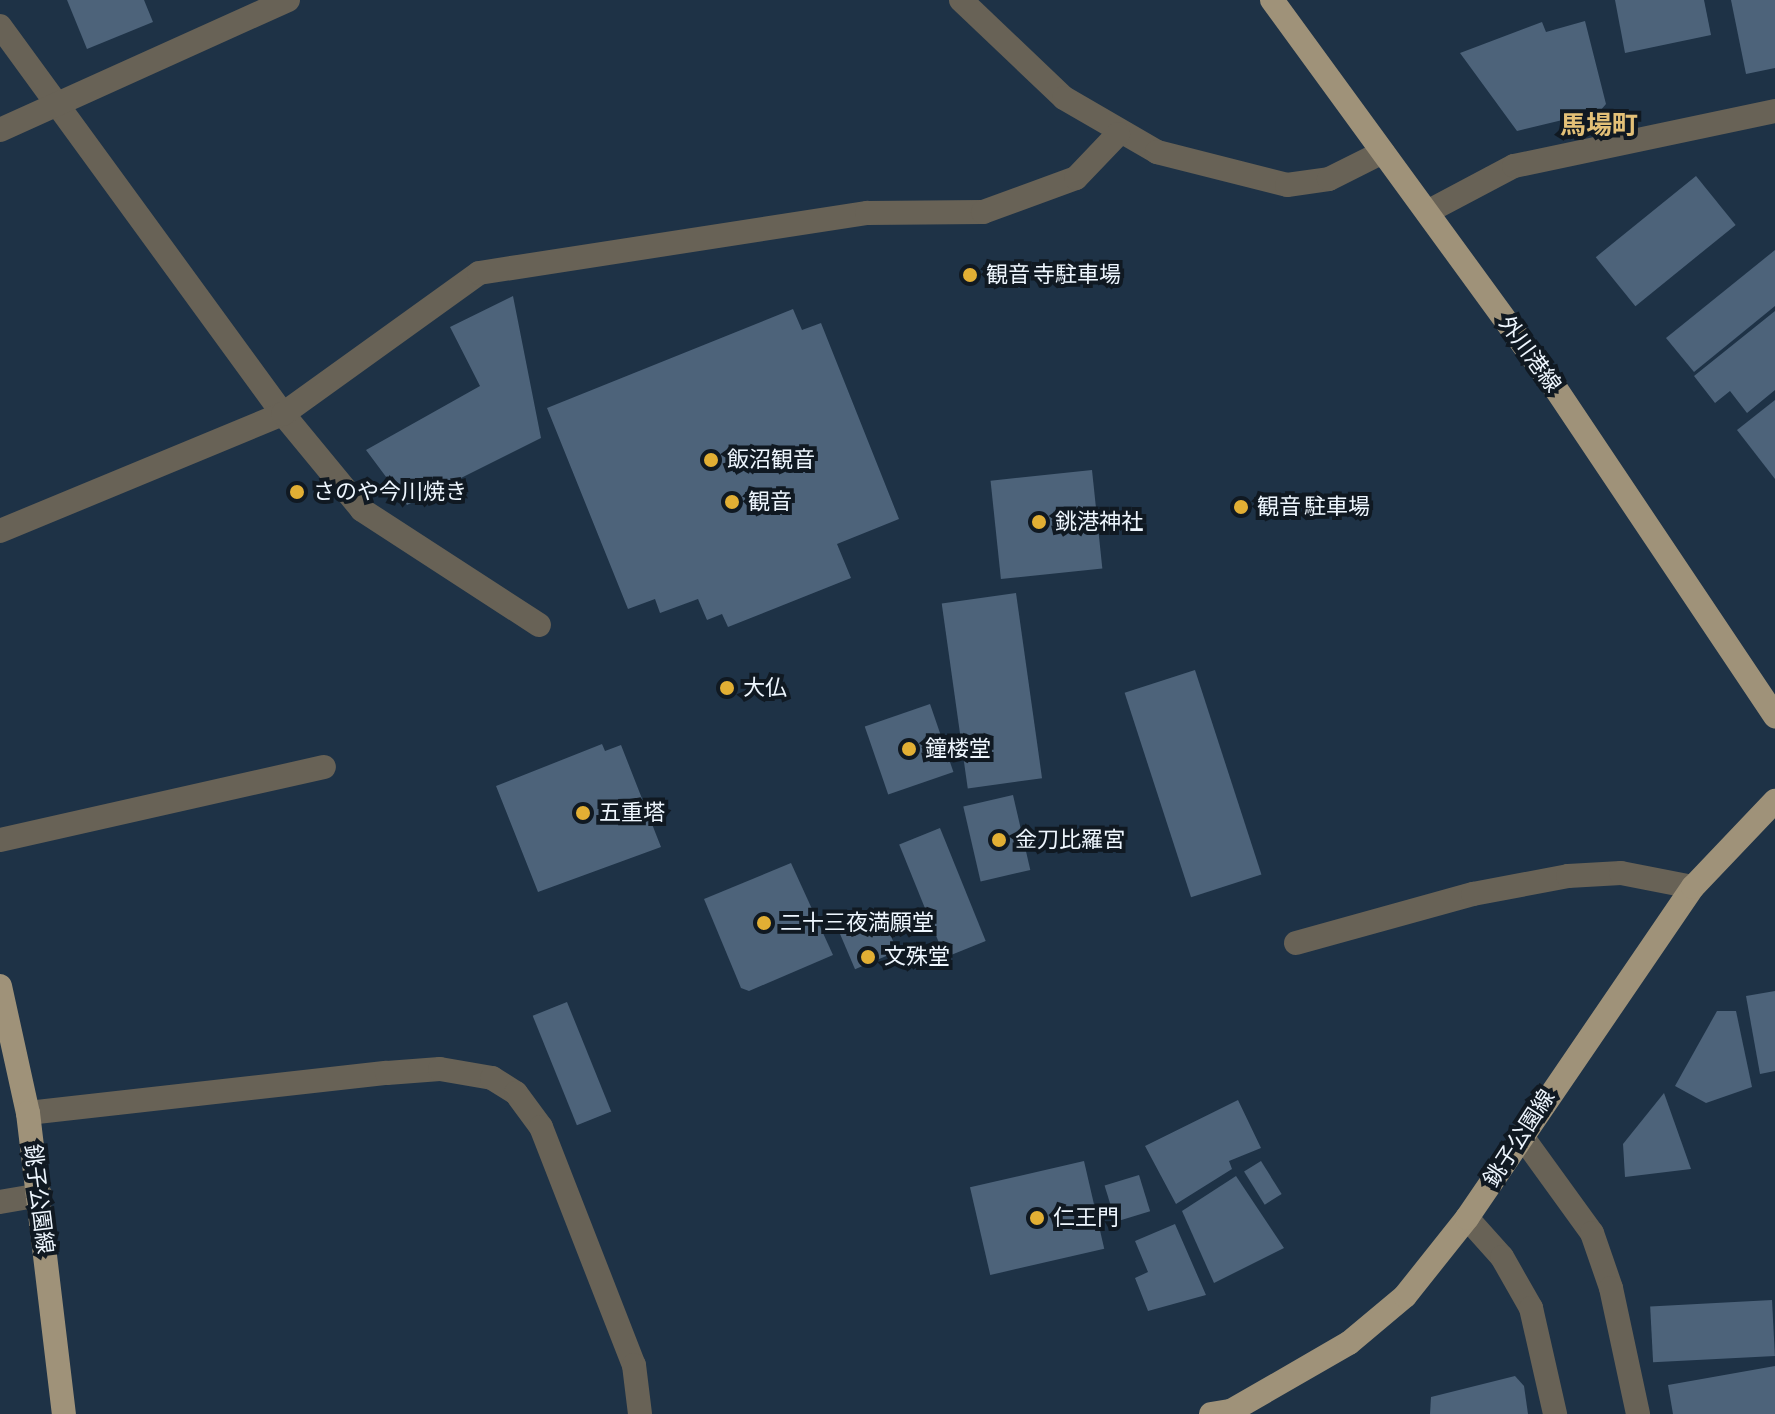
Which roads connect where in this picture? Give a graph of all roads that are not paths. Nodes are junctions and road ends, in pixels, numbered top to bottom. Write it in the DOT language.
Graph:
graph roads {
  1 [pos="288,0"];
  2 [pos="961,0"];
  3 [pos="1272,0"];
  4 [pos="0,26"];
  5 [pos="56,105"];
  6 [pos="1775,111"];
  7 [pos="0,130"];
  8 [pos="1118,134"];
  9 [pos="1383,152"];
  10 [pos="1427,212"];
  11 [pos="283,414"];
  12 [pos="0,531"];
  13 [pos="539,625"];
  14 [pos="1775,716"];
  15 [pos="324,767"];
  16 [pos="1775,801"];
  17 [pos="0,840"];
  18 [pos="1693,887"];
  19 [pos="1296,943"];
  20 [pos="0,986"];
  21 [pos="28,1113"];
  22 [pos="1521,1135"];
  23 [pos="40,1195"];
  24 [pos="0,1202"];
  25 [pos="1467,1218"];
  26 [pos="1224,1413"];
  27 [pos="64,1414"];
  28 [pos="640,1414"];
  29 [pos="1555,1414"];
  30 [pos="1638,1414"];
  1 -- 5 [label="street"];
  2 -- 8 [label="street"];
  3 -- 9 [label="main road, 外川港線"];
  4 -- 5 [label="street"];
  5 -- 7 [label="street"];
  5 -- 11 [label="street"];
  6 -- 10 [label="street"];
  8 -- 9 [label="street"];
  8 -- 11 [label="street"];
  9 -- 10 [label="main road, 外川港線"];
  10 -- 14 [label="main road, 外川港線"];
  11 -- 12 [label="street"];
  11 -- 13 [label="street"];
  15 -- 17 [label="street"];
  16 -- 18 [label="main road, 銚子公園線"];
  18 -- 19 [label="street"];
  18 -- 22 [label="main road, 銚子公園線"];
  20 -- 21 [label="main road, 銚子公園線"];
  21 -- 23 [label="main road, 銚子公園線"];
  21 -- 28 [label="street"];
  22 -- 25 [label="main road, 銚子公園線"];
  22 -- 30 [label="street"];
  23 -- 24 [label="street"];
  23 -- 27 [label="main road, 銚子公園線"];
  25 -- 26 [label="main road, 銚子公園線"];
  25 -- 29 [label="street"];
}
